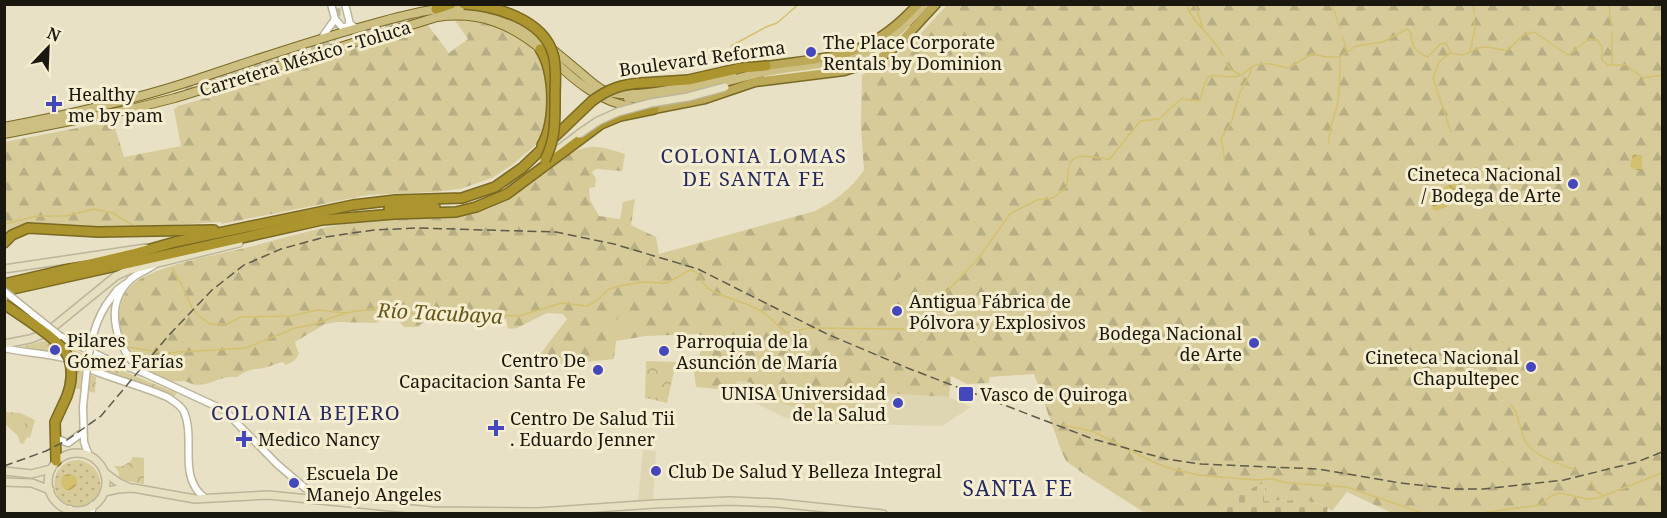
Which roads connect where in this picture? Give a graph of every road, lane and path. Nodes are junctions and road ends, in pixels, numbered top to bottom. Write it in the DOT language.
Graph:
graph roads {
  1 [pos="331,4"];
  2 [pos="345,4"];
  3 [pos="451,4"];
  4 [pos="464,4"];
  5 [pos="491,4"];
  6 [pos="918,4"];
  7 [pos="925,4"];
  8 [pos="930,4"];
  9 [pos="936,4"];
  10 [pos="432,11"];
  11 [pos="334,19"];
  12 [pos="353,26"];
  13 [pos="323,36"];
  14 [pos="540,49"];
  15 [pos="766,66"];
  16 [pos="574,68"];
  17 [pos="186,90"];
  18 [pos="607,92"];
  19 [pos="155,103"];
  20 [pos="654,109"];
  21 [pos="4,127"];
  22 [pos="4,134"];
  23 [pos="541,157"];
  24 [pos="322,220"];
  25 [pos="237,229"];
  26 [pos="259,234"];
  27 [pos="4,243"];
  28 [pos="157,247"];
  29 [pos="157,263"];
  30 [pos="4,269"];
  31 [pos="130,280"];
  32 [pos="4,284"];
  33 [pos="4,291"];
  34 [pos="4,304"];
  35 [pos="4,346"];
  36 [pos="144,373"];
  37 [pos="83,432"];
  38 [pos="54,438"];
  39 [pos="89,456"];
  40 [pos="54,465"];
  41 [pos="4,471"];
  42 [pos="104,472"];
  43 [pos="4,482"];
  44 [pos="133,489"];
  45 [pos="50,490"];
  46 [pos="104,492"];
  47 [pos="205,498"];
  48 [pos="325,500"];
  49 [pos="93,505"];
  50 [pos="71,511"];
  51 [pos="91,513"];
  52 [pos="883,513"];
  1 -- 11 [label="street"];
  2 -- 12 [label="street"];
  3 -- 10 [label="highway"];
  4 -- 23 [label="highway, bridge"];
  5 -- 16 [label="main road"];
  6 -- 15 [label="highway, Boulevard Reforma"];
  7 -- 18 [label="main road, bridge"];
  8 -- 23 [label="main road, bridge"];
  9 -- 20 [label="highway, Boulevard Reforma"];
  10 -- 12 [label="main road, Carretera México - Toluca"];
  10 -- 14 [label="main road, Carretera México - Toluca"];
  10 -- 16 [label="main road, Carretera México - Toluca"];
  10 -- 19 [label="main road, Carretera México - Toluca"];
  11 -- 12 [label="street"];
  11 -- 13 [label="street"];
  12 -- 13 [label="main road, Carretera México - Toluca"];
  13 -- 21 [label="main road, Carretera México - Toluca"];
  14 -- 20 [label="main road, Carretera México - Toluca"];
  14 -- 23 [label="highway"];
  15 -- 18 [label="main road"];
  15 -- 23 [label="highway, Boulevard Reforma, bridge"];
  16 -- 18 [label="main road, Carretera México - Toluca"];
  17 -- 19 [label="main road"];
  19 -- 22 [label="main road, Carretera México - Toluca"];
  20 -- 24 [label="highway, Boulevard Reforma"];
  23 -- 24 [label="highway"];
  23 -- 25 [label="highway, Boulevard Reforma"];
  24 -- 26 [label="highway, Boulevard Reforma"];
  25 -- 27 [label="highway"];
  25 -- 28 [label="highway, Boulevard Reforma"];
  26 -- 29 [label="main road"];
  26 -- 33 [label="highway, Boulevard Reforma"];
  28 -- 30 [label="main road"];
  28 -- 32 [label="highway, Boulevard Reforma"];
  29 -- 31 [label="street"];
  29 -- 35 [label="main road"];
  31 -- 36 [label="street"];
  31 -- 37 [label="street, bridge"];
  33 -- 36 [label="street, bridge"];
  34 -- 38 [label="highway, bridge"];
  35 -- 47 [label="street"];
  36 -- 48 [label="street"];
  37 -- 38 [label="street"];
  37 -- 39 [label="street"];
  38 -- 40 [label="highway"];
  39 -- 40 [label="main road"];
  39 -- 42 [label="main road"];
  40 -- 41 [label="main road"];
  40 -- 45 [label="main road"];
  42 -- 44 [label="main road"];
  42 -- 46 [label="main road"];
  43 -- 45 [label="main road"];
  44 -- 46 [label="main road"];
  44 -- 47 [label="main road"];
  45 -- 50 [label="main road"];
  46 -- 49 [label="main road"];
  47 -- 48 [label="main road"];
  48 -- 52 [label="main road"];
  49 -- 50 [label="main road"];
  49 -- 51 [label="street"];
}
